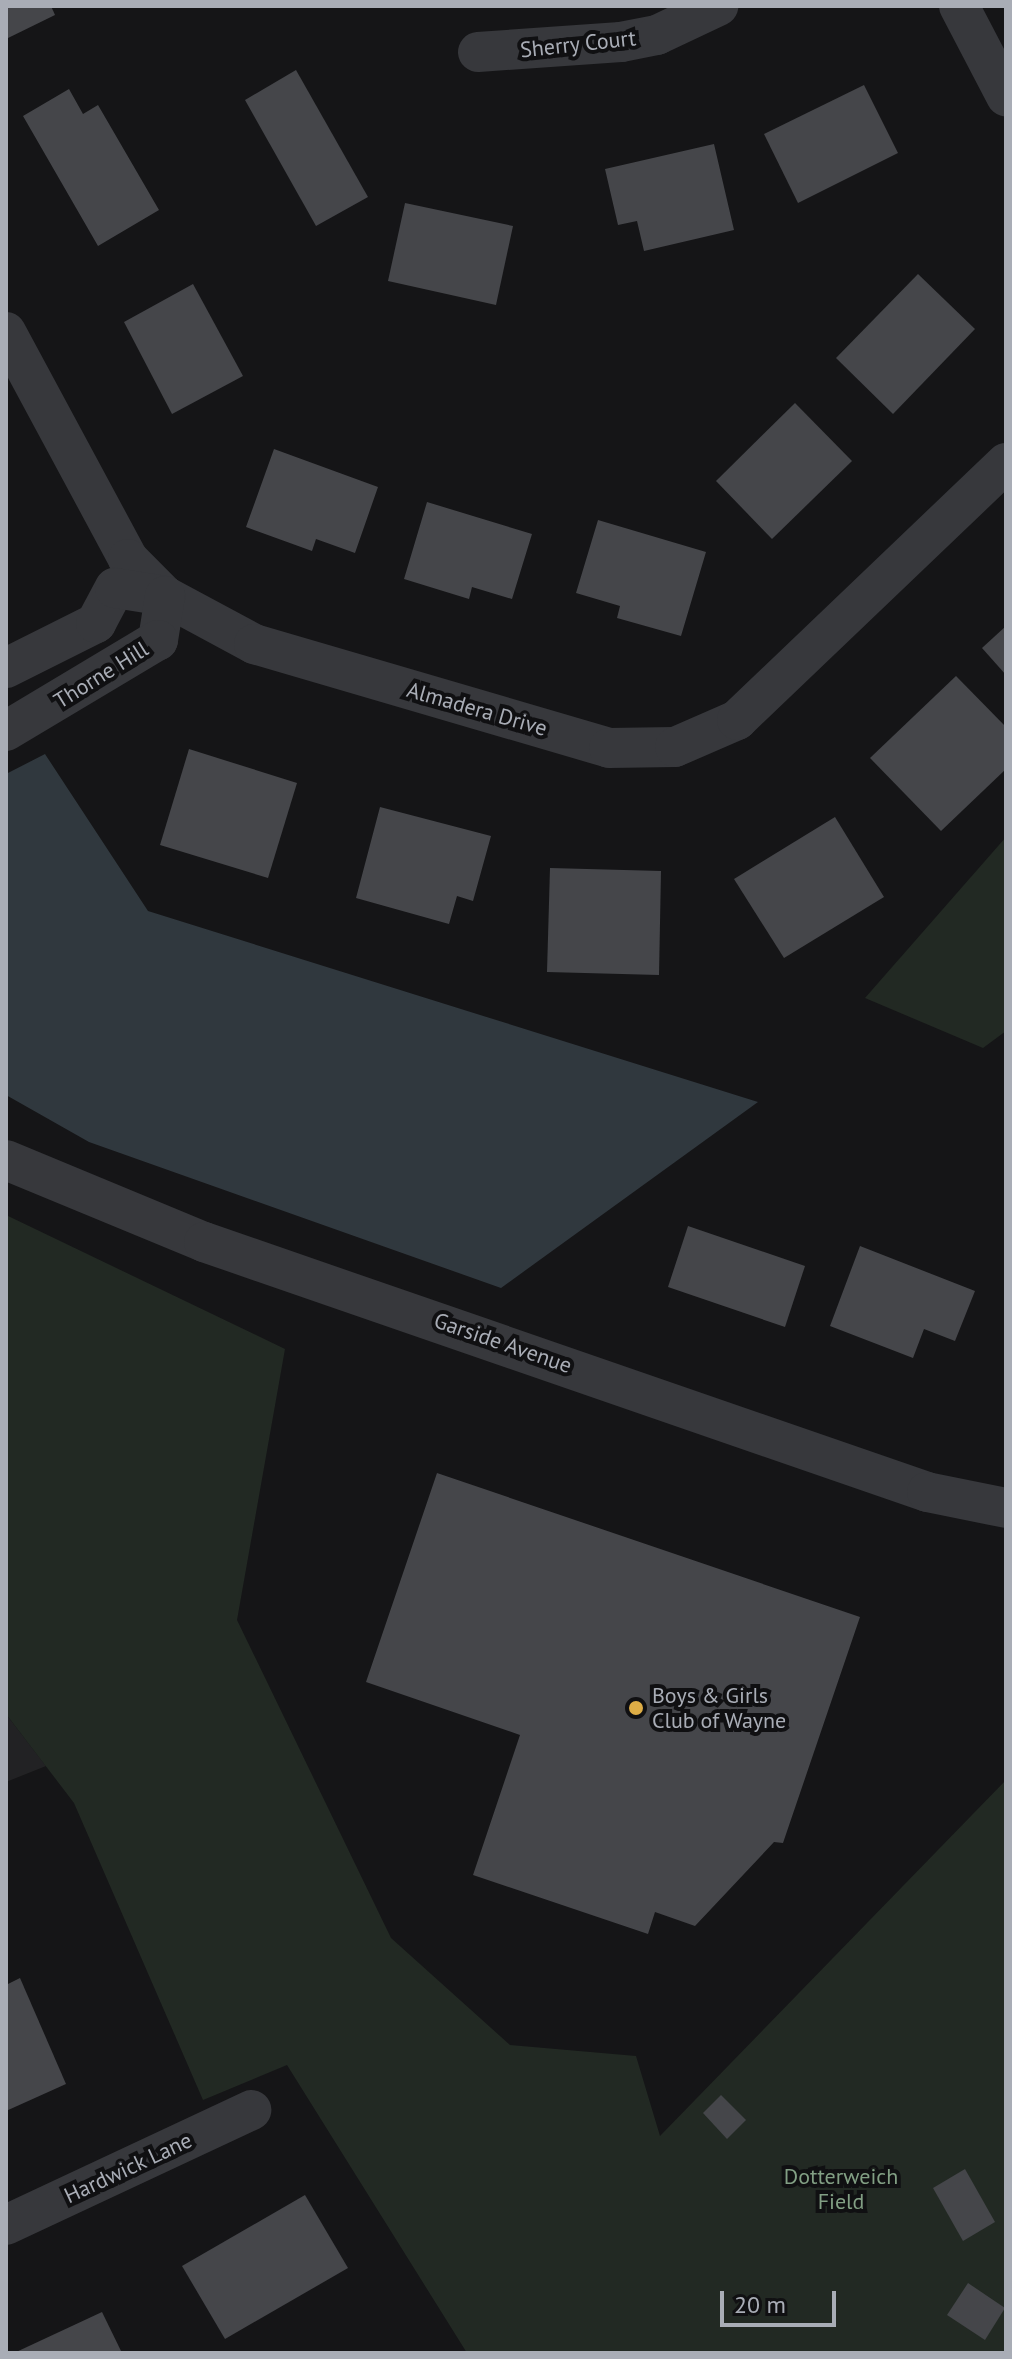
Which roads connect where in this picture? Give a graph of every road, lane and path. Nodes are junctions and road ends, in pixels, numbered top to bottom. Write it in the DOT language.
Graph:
graph roads {
  1 [pos="718,6"];
  2 [pos="959,6"];
  3 [pos="478,52"];
  4 [pos="1006,96"];
  5 [pos="6,332"];
  6 [pos="1006,463"];
  7 [pos="165,596"];
  8 [pos="6,668"];
  9 [pos="6,731"];
  10 [pos="6,1160"];
  11 [pos="1006,1508"];
  12 [pos="251,2110"];
  13 [pos="6,2225"];
  1 -- 3 [label="street, Sherry Court"];
  2 -- 4 [label="street"];
  5 -- 7 [label="street, Almadera Drive"];
  6 -- 7 [label="street, Almadera Drive"];
  7 -- 8 [label="street"];
  7 -- 9 [label="street, Thorne Hill"];
  10 -- 11 [label="street, Garside Avenue"];
  12 -- 13 [label="street, Hardwick Lane"];
}
